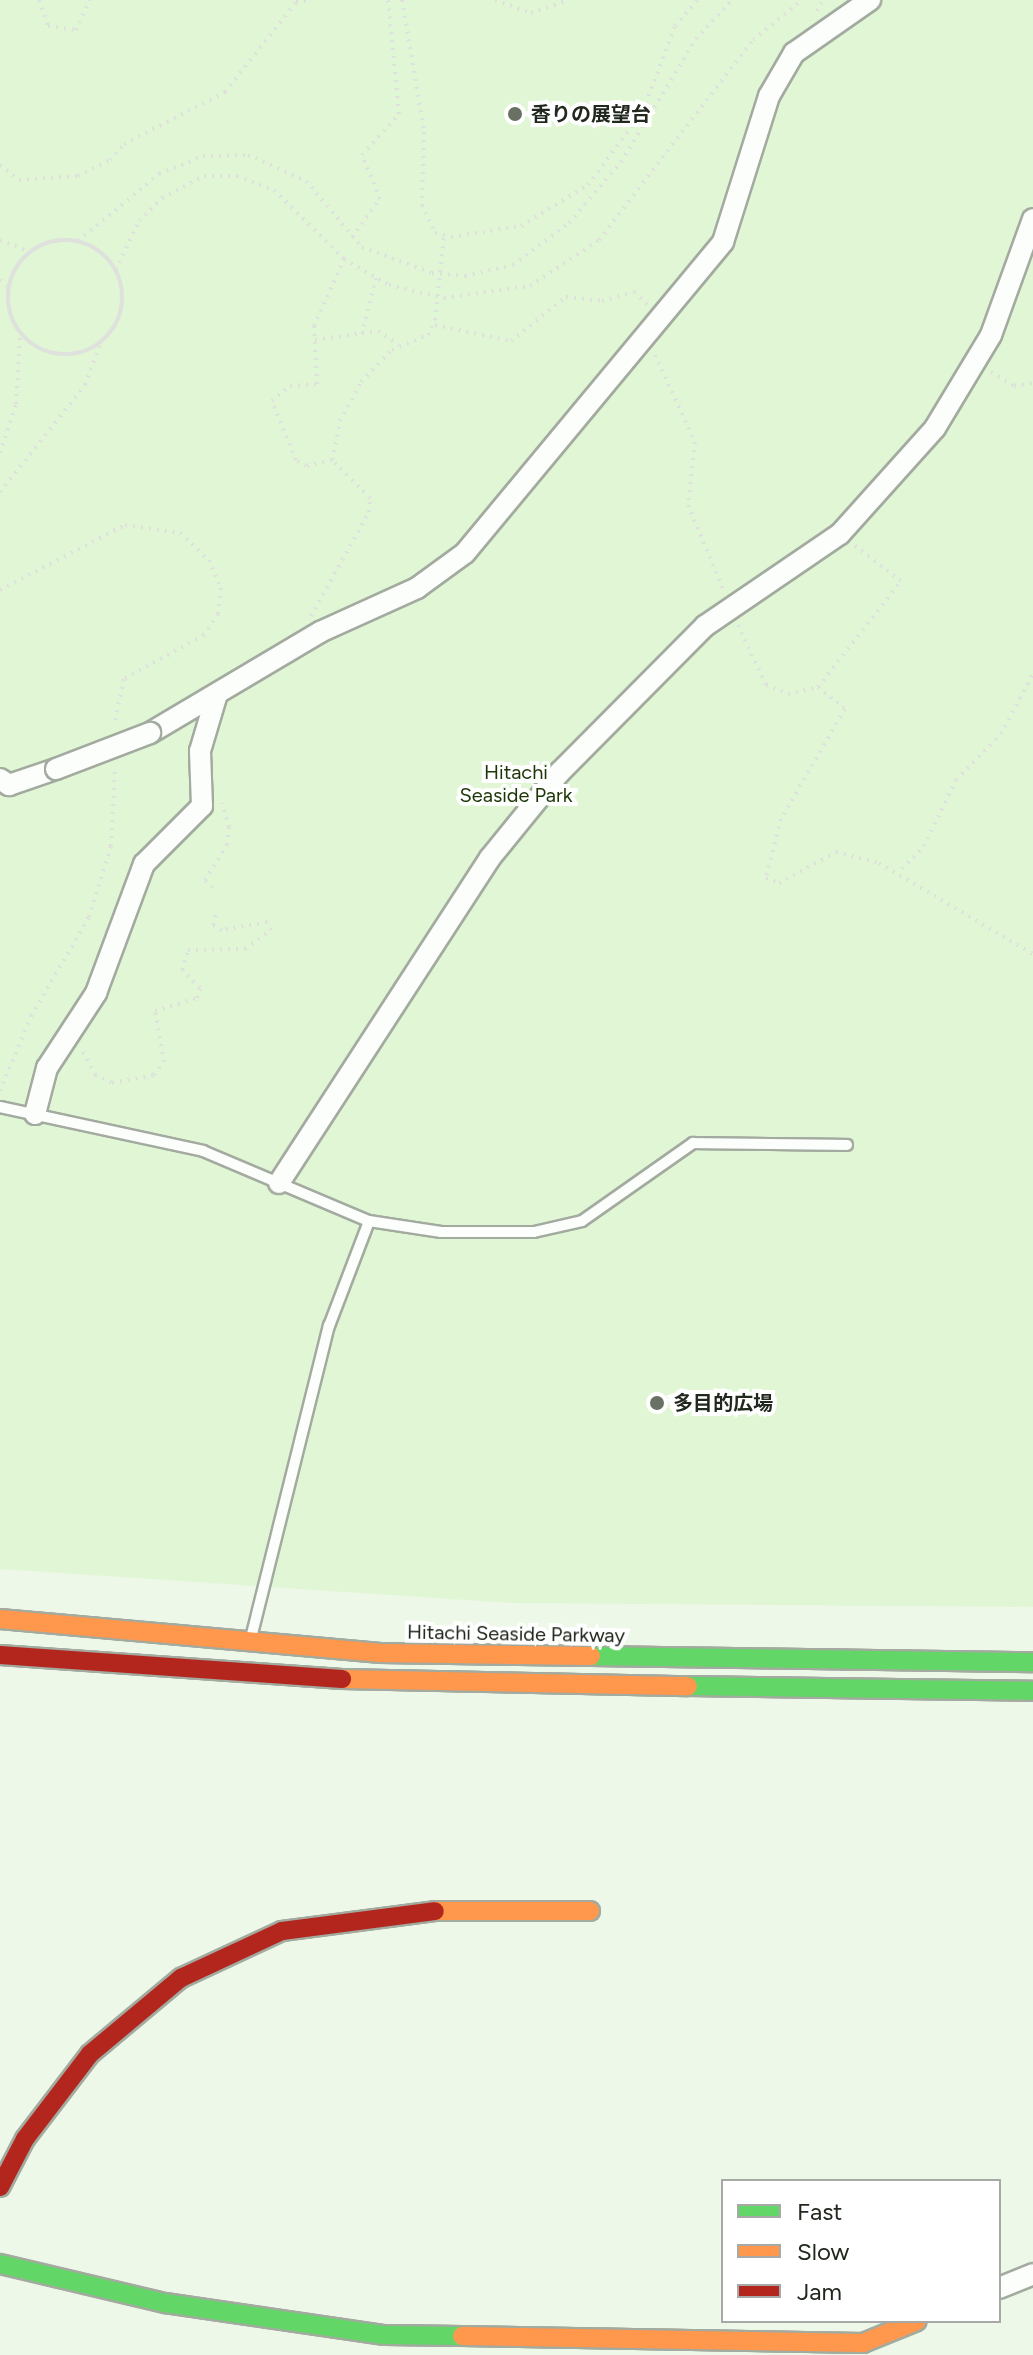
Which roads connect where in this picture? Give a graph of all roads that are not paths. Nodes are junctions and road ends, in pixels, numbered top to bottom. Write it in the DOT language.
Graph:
graph roads {
  1 [pos="870,0"];
  2 [pos="1033,219"];
  3 [pos="217,694"];
  4 [pos="0,779"];
  5 [pos="0,1107"];
  6 [pos="35,1114"];
  7 [pos="847,1145"];
  8 [pos="279,1183"];
  9 [pos="369,1221"];
  10 [pos="0,1619"];
  11 [pos="251,1642"];
  12 [pos="0,1655"];
  13 [pos="1033,1662"];
  14 [pos="1033,1691"];
  15 [pos="590,1911"];
  16 [pos="0,2187"];
  17 [pos="0,2264"];
  18 [pos="1033,2274"];
  19 [pos="1001,2287"];
  20 [pos="913,2323"];
  21 [pos="385,2335"];
  22 [pos="863,2349"];
  23 [pos="382,2355"];
  1 -- 3 [label="street"];
  2 -- 8 [label="street"];
  3 -- 4 [label="street, bridge"];
  3 -- 6 [label="street"];
  5 -- 6 [label="lane"];
  6 -- 8 [label="lane"];
  7 -- 9 [label="lane"];
  8 -- 9 [label="lane"];
  9 -- 11 [label="lane"];
  10 -- 11 [label="main road, Hitachi Seaside Parkway"];
  11 -- 13 [label="main road, Hitachi Seaside Parkway"];
  12 -- 14 [label="main road"];
  15 -- 16 [label="main road"];
  17 -- 21 [label="main road"];
  18 -- 19 [label="street"];
  20 -- 22 [label="main road"];
  21 -- 22 [label="main road"];
  21 -- 23 [label="main road"];
}
